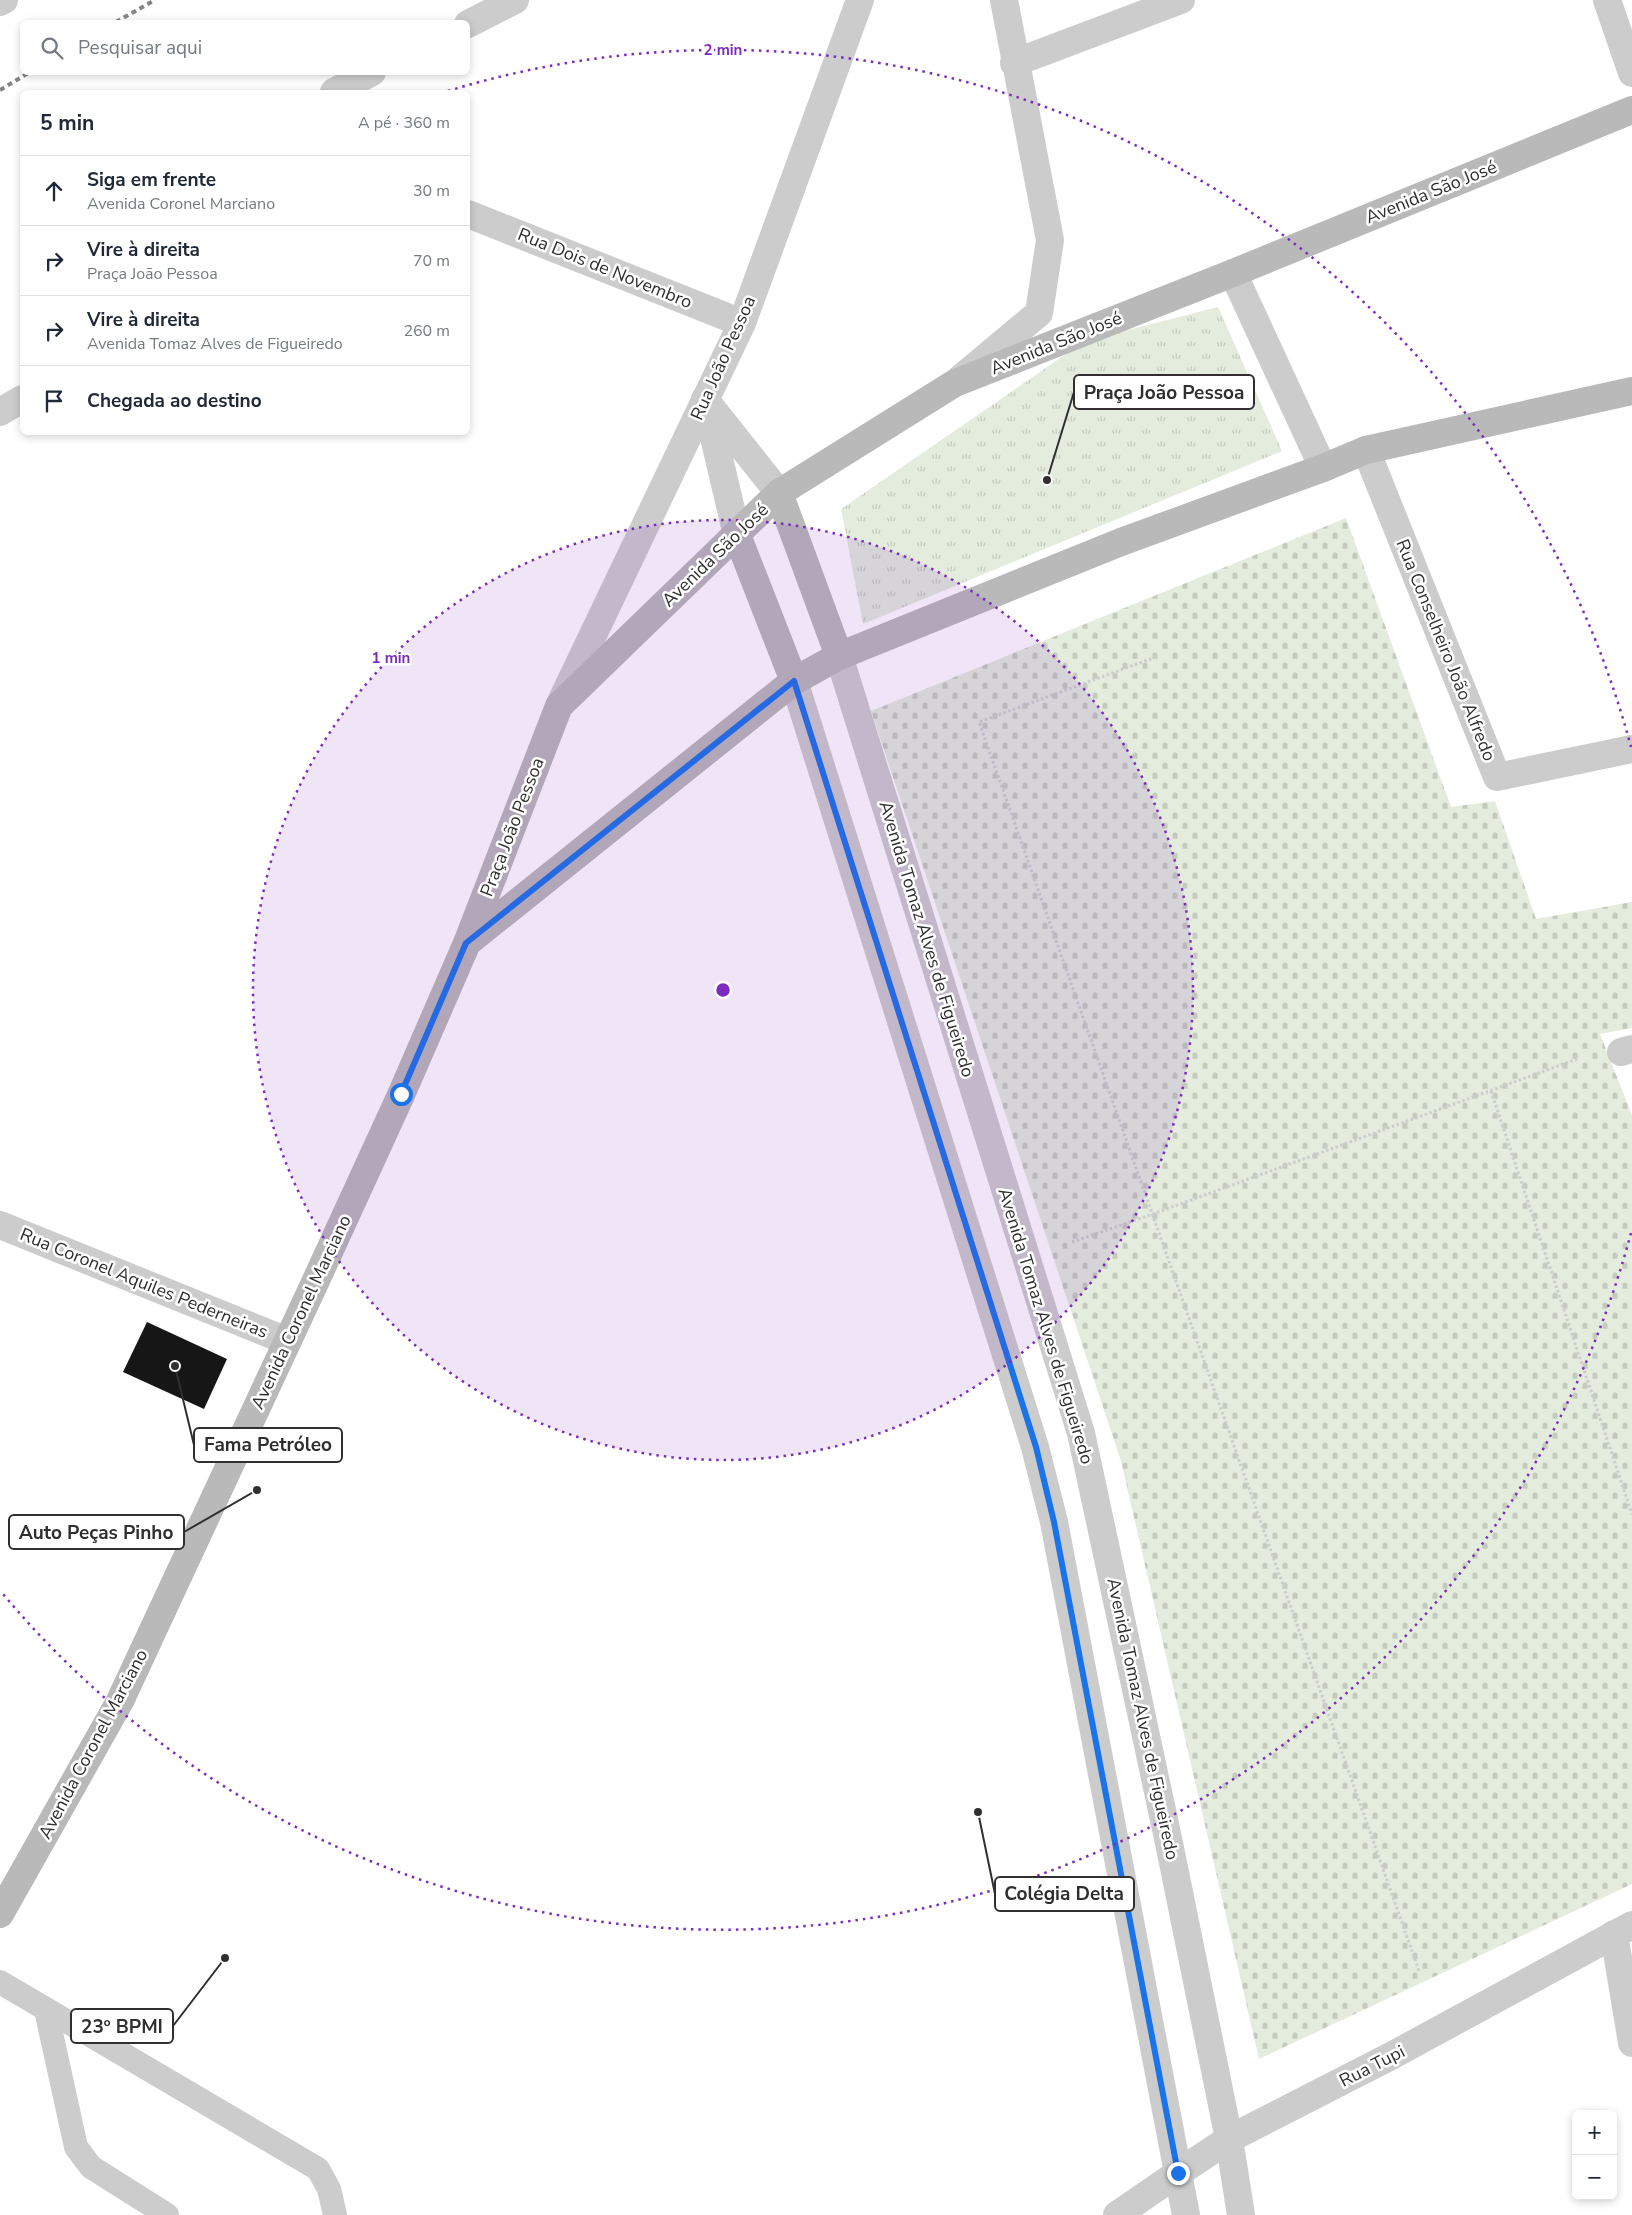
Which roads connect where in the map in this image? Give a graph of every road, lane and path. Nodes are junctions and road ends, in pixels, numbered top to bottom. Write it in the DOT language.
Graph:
graph roads {
  1 [pos="4,0"];
  2 [pos="515,0"];
  3 [pos="860,0"];
  4 [pos="1004,0"];
  5 [pos="1181,0"];
  6 [pos="1607,0"];
  7 [pos="0,2"];
  8 [pos="470,23"];
  9 [pos="1014,63"];
  10 [pos="1632,73"];
  11 [pos="366,75"];
  12 [pos="338,90"];
  13 [pos="1632,110"];
  14 [pos="470,215"];
  15 [pos="1233,273"];
  16 [pos="742,323"];
  17 [pos="955,383"];
  18 [pos="1632,390"];
  19 [pos="705,398"];
  20 [pos="20,400"];
  21 [pos="0,412"];
  22 [pos="1366,450"];
  23 [pos="1323,468"];
  24 [pos="779,494"];
  25 [pos="737,535"];
  26 [pos="839,656"];
  27 [pos="1156,657"];
  28 [pos="794,681"];
  29 [pos="559,706"];
  30 [pos="1632,749"];
  31 [pos="466,943"];
  32 [pos="1577,1059"];
  33 [pos="1491,1091"];
  34 [pos="1152,1214"];
  35 [pos="0,1225"];
  36 [pos="1072,1242"];
  37 [pos="287,1341"];
  38 [pos="1632,1514"];
  39 [pos="0,1914"];
  40 [pos="1623,1930"];
  41 [pos="1419,1971"];
  42 [pos="0,1982"];
  43 [pos="46,2010"];
  44 [pos="1632,2043"];
  45 [pos="1229,2139"];
  46 [pos="1178,2173"];
  47 [pos="167,2215"];
  48 [pos="335,2215"];
  49 [pos="1117,2215"];
  50 [pos="1186,2215"];
  51 [pos="1241,2215"];
  1 -- 7 [label="street"];
  2 -- 8 [label="street"];
  3 -- 16 [label="street, Rua João Pessoa"];
  4 -- 9 [label="street"];
  5 -- 9 [label="street"];
  6 -- 10 [label="street"];
  9 -- 17 [label="street"];
  11 -- 12 [label="street"];
  13 -- 15 [label="main road, Avenida São José"];
  14 -- 16 [label="street, Rua Dois de Novembro"];
  15 -- 17 [label="main road, Avenida São José"];
  15 -- 23 [label="street"];
  16 -- 19 [label="street, Rua João Pessoa"];
  17 -- 24 [label="main road, Avenida São José"];
  18 -- 22 [label="main road, Praça João Pessoa"];
  19 -- 24 [label="street"];
  19 -- 25 [label="street"];
  19 -- 29 [label="street, Rua João Pessoa"];
  20 -- 21 [label="street"];
  22 -- 23 [label="main road, Praça João Pessoa"];
  22 -- 30 [label="street, Rua Conselheiro João Alfredo"];
  23 -- 26 [label="main road, Praça João Pessoa"];
  24 -- 25 [label="main road, Avenida São José"];
  24 -- 26 [label="main road"];
  25 -- 28 [label="main road"];
  25 -- 29 [label="main road, Avenida São José"];
  26 -- 28 [label="main road, Praça João Pessoa"];
  26 -- 45 [label="street, Avenida Tomaz Alves de Figueiredo"];
  27 -- 34 [label="path"];
  28 -- 31 [label="main road, Praça João Pessoa"];
  28 -- 46 [label="street"];
  29 -- 31 [label="main road, Praça João Pessoa"];
  31 -- 37 [label="main road, Avenida Coronel Marciano"];
  32 -- 33 [label="path"];
  33 -- 34 [label="path"];
  33 -- 38 [label="path"];
  34 -- 36 [label="path"];
  34 -- 41 [label="path"];
  35 -- 37 [label="street, Rua Coronel Aquiles Pederneiras"];
  37 -- 39 [label="main road, Avenida Coronel Marciano"];
  40 -- 44 [label="street"];
  40 -- 45 [label="street, Rua Tupi"];
  42 -- 43 [label="lane"];
  43 -- 47 [label="lane"];
  43 -- 48 [label="lane"];
  45 -- 46 [label="street, Rua Tupi"];
  45 -- 51 [label="street, Avenida Tomaz Alves de Figueiredo"];
  46 -- 49 [label="street, Rua Tupi"];
  46 -- 50 [label="street"];
}
